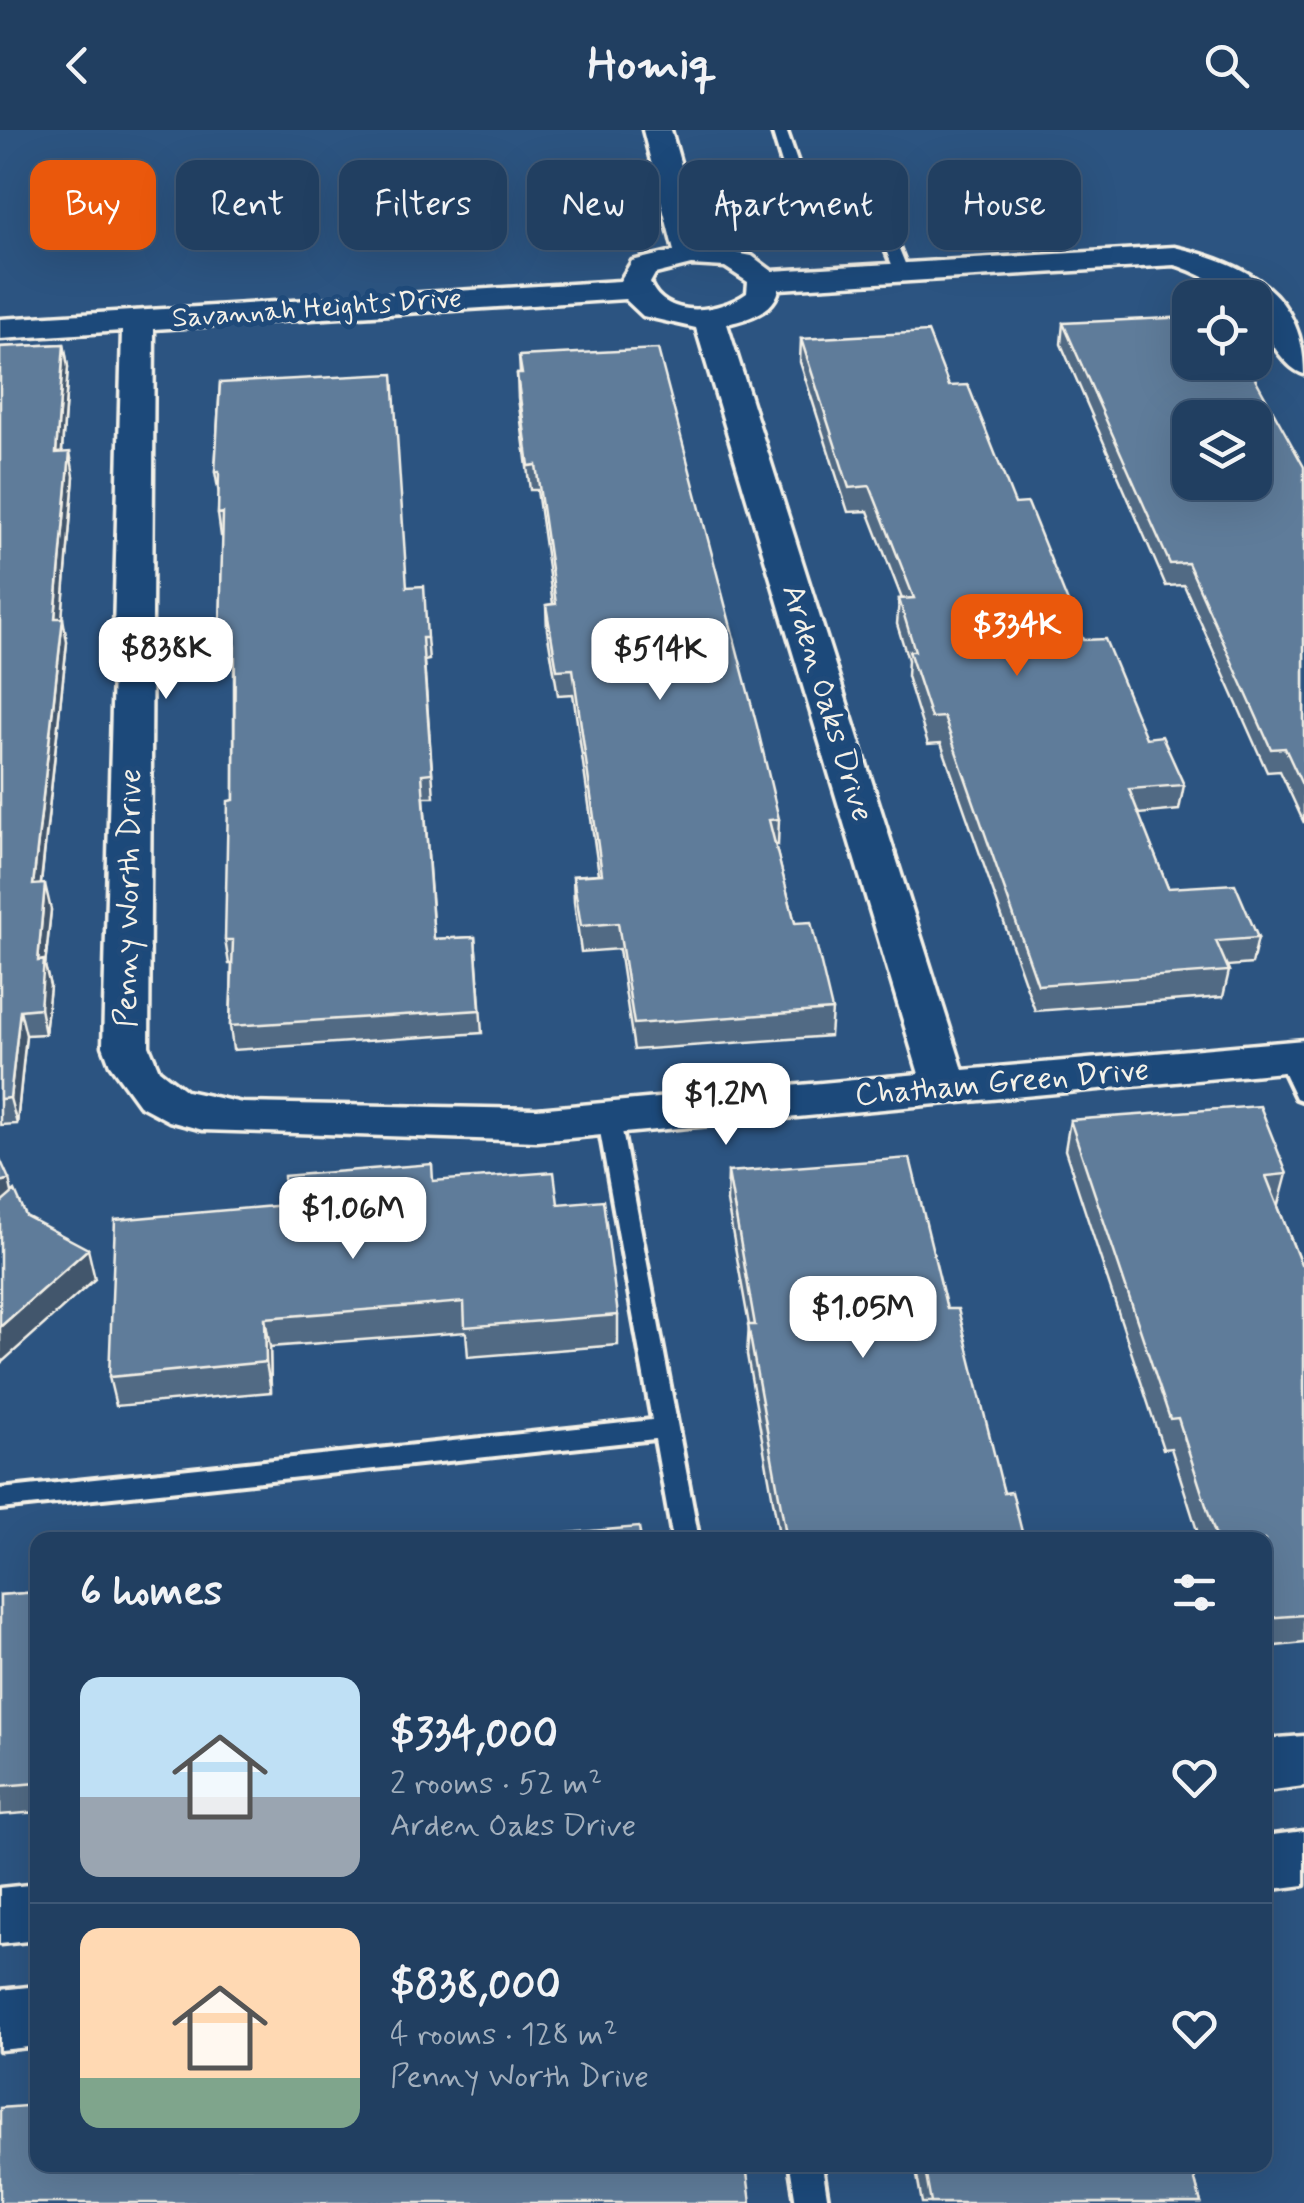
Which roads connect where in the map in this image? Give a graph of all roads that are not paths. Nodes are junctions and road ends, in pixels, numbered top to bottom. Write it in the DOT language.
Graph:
graph roads {
  1 [pos="657,130"];
  2 [pos="779,130"];
  3 [pos="691,256"];
  4 [pos="902,271"];
  5 [pos="764,281"];
  6 [pos="634,290"];
  7 [pos="709,317"];
  8 [pos="138,320"];
  9 [pos="0,329"];
  10 [pos="1304,364"];
  11 [pos="1298,1068"];
  12 [pos="946,1088"];
  13 [pos="164,1101"];
  14 [pos="609,1120"];
  15 [pos="662,1429"];
  16 [pos="0,1500"];
  17 [pos="684,1532"];
  18 [pos="1304,1761"];
  19 [pos="1272,1765"];
  20 [pos="1304,1858"];
  21 [pos="1272,1862"];
  22 [pos="30,1913"];
  23 [pos="0,1916"];
  24 [pos="30,2017"];
  25 [pos="0,2020"];
  26 [pos="807,2172"];
  27 [pos="812,2203"];
  1 -- 3 [label="street"];
  2 -- 4 [label="lane"];
  3 -- 5 [label="street"];
  3 -- 6 [label="street"];
  4 -- 5 [label="street"];
  4 -- 10 [label="street"];
  5 -- 7 [label="street"];
  6 -- 7 [label="street"];
  6 -- 8 [label="street, Savannah Heights Drive"];
  7 -- 12 [label="street, Arden Oaks Drive"];
  8 -- 9 [label="street, Savannah Heights Drive"];
  8 -- 13 [label="street, Penny Worth Drive"];
  11 -- 12 [label="street, Chatham Green Drive"];
  12 -- 14 [label="street, Chatham Green Drive"];
  13 -- 14 [label="street, Chatham Green Drive"];
  14 -- 15 [label="lane"];
  15 -- 16 [label="lane"];
  15 -- 17 [label="lane"];
  18 -- 19 [label="street"];
  20 -- 21 [label="street"];
  22 -- 23 [label="street"];
  24 -- 25 [label="street"];
  26 -- 27 [label="lane"];
}
